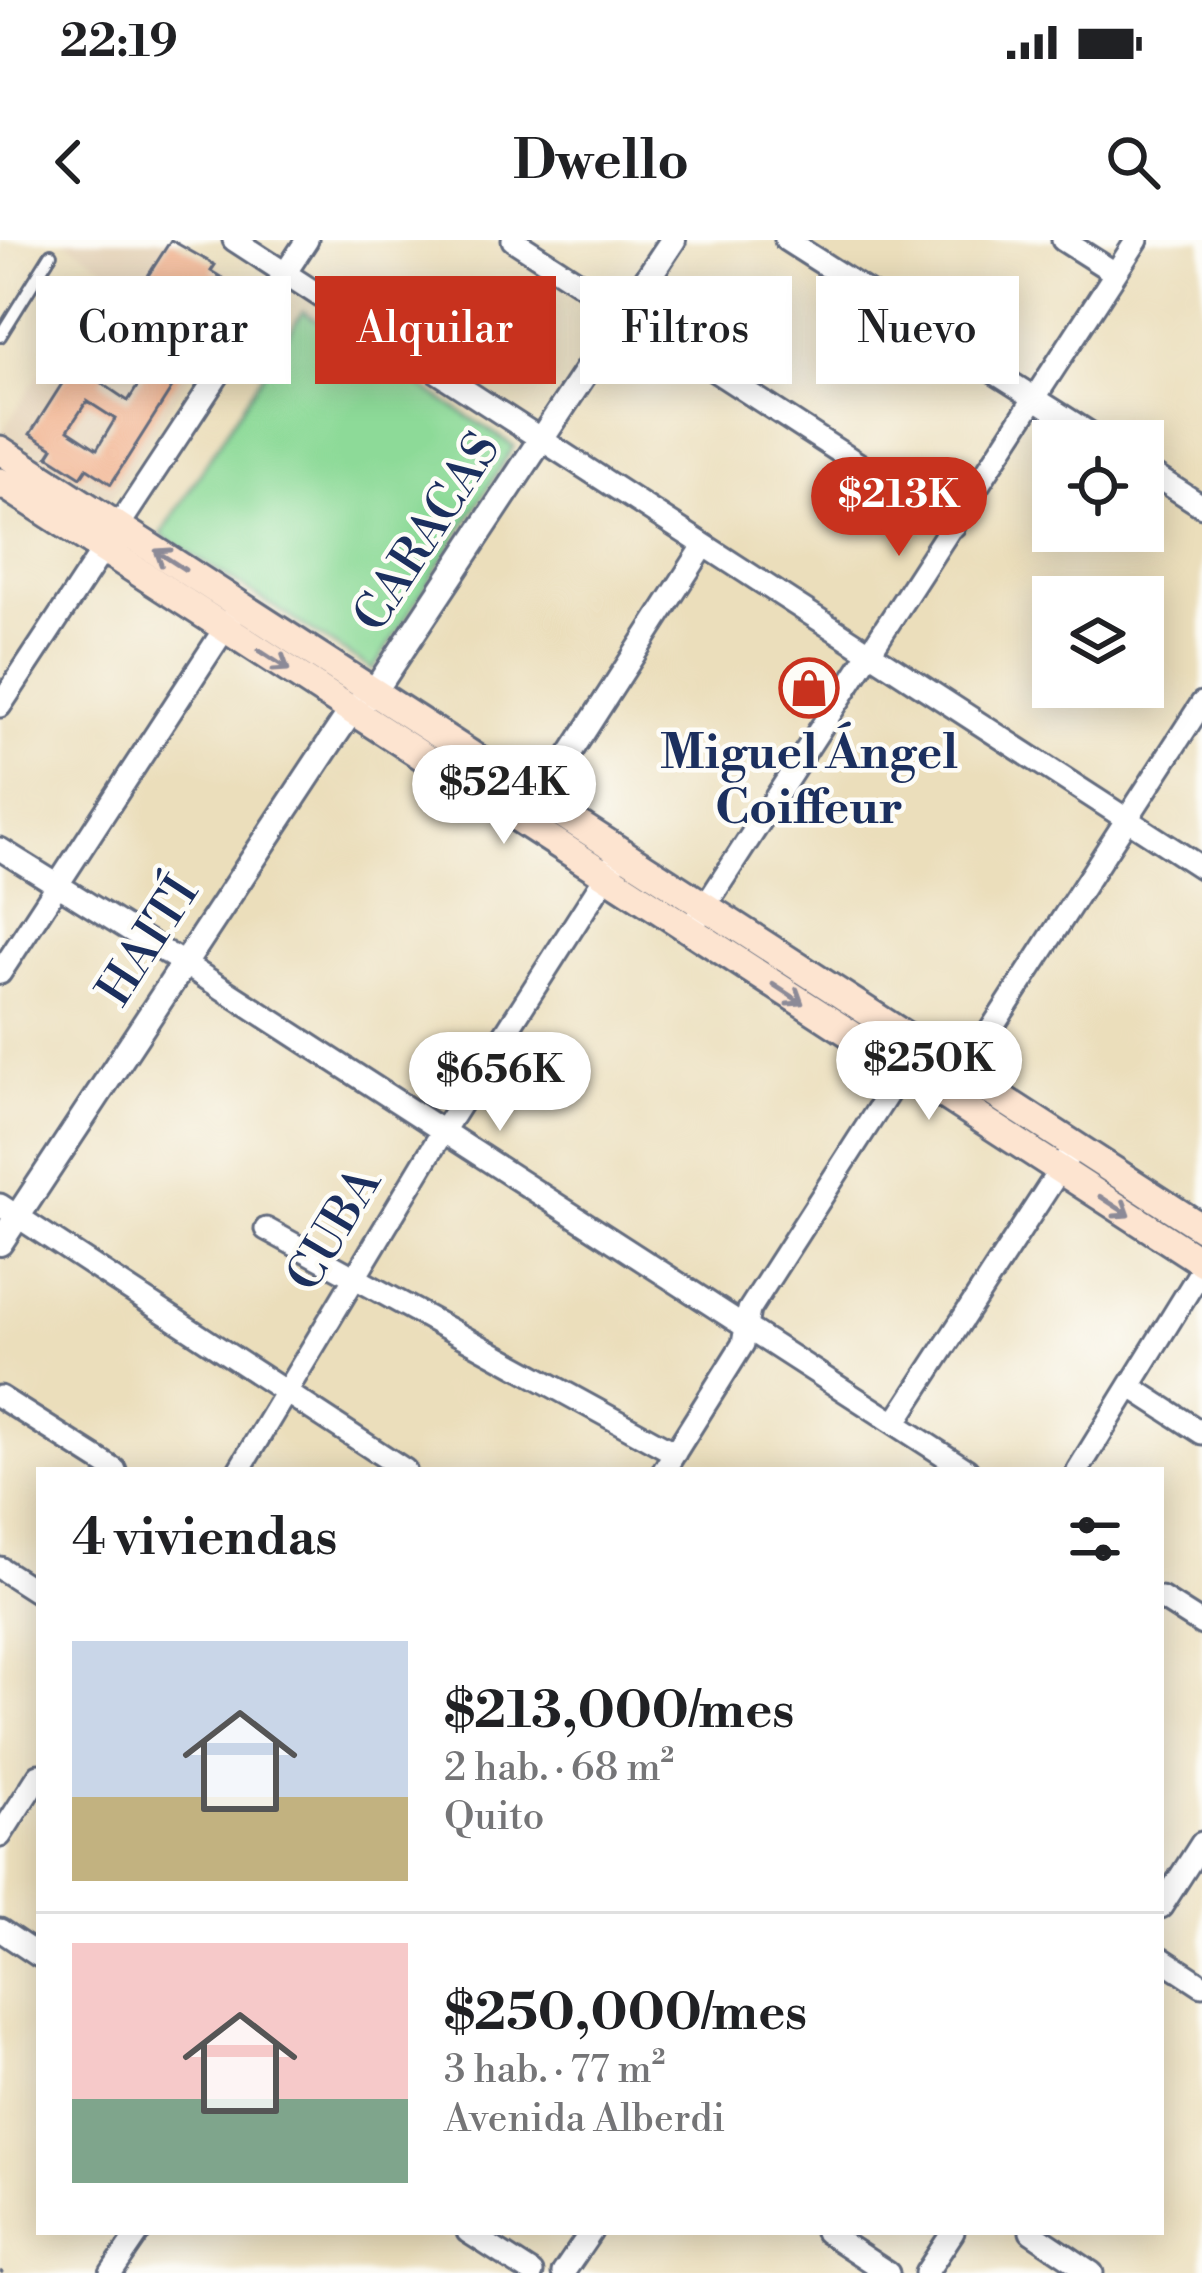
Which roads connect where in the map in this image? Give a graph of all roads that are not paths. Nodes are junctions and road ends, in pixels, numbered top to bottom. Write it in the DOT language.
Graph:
graph roads {
  1 [pos="234,240"];
  2 [pos="307,240"];
  3 [pos="513,240"];
  4 [pos="673,240"];
  5 [pos="786,240"];
  6 [pos="1063,240"];
  7 [pos="1137,240"];
  8 [pos="51,254"];
  9 [pos="1115,273"];
  10 [pos="286,274"];
  11 [pos="649,276"];
  12 [pos="580,285"];
  13 [pos="0,336"];
  14 [pos="580,378"];
  15 [pos="732,384"];
  16 [pos="1035,398"];
  17 [pos="1069,420"];
  18 [pos="541,437"];
  19 [pos="0,450"];
  20 [pos="0,482"];
  21 [pos="1164,482"];
  22 [pos="1202,506"];
  23 [pos="954,526"];
  24 [pos="113,539"];
  25 [pos="704,546"];
  26 [pos="232,616"];
  27 [pos="871,654"];
  28 [pos="374,692"];
  29 [pos="1202,703"];
  30 [pos="0,706"];
  31 [pos="352,710"];
  32 [pos="533,812"];
  33 [pos="1126,819"];
  34 [pos="0,849"];
  35 [pos="613,864"];
  36 [pos="1202,868"];
  37 [pos="57,887"];
  38 [pos="698,918"];
  39 [pos="186,965"];
  40 [pos="0,973"];
  41 [pos="911,1057"];
  42 [pos="955,1085"];
  43 [pos="443,1131"];
  44 [pos="1067,1158"];
  45 [pos="9,1210"];
  46 [pos="1202,1228"];
  47 [pos="266,1229"];
  48 [pos="0,1244"];
  49 [pos="1202,1266"];
  50 [pos="354,1279"];
  51 [pos="747,1326"];
  52 [pos="1130,1387"];
  53 [pos="289,1393"];
  54 [pos="0,1397"];
  55 [pos="895,1423"];
  56 [pos="1202,1433"];
  57 [pos="670,1462"];
  58 [pos="110,1467"];
  59 [pos="241,1467"];
  60 [pos="400,1467"];
  61 [pos="962,1467"];
  62 [pos="1080,1467"];
  63 [pos="3,1577"];
  64 [pos="36,1592"];
  65 [pos="1165,1609"];
  66 [pos="1202,1624"];
  67 [pos="36,1780"];
  68 [pos="0,1835"];
  69 [pos="1202,1843"];
  70 [pos="1164,1902"];
  71 [pos="0,1930"];
  72 [pos="36,1954"];
  73 [pos="1164,1960"];
  74 [pos="1202,1985"];
  75 [pos="137,2235"];
  76 [pos="473,2235"];
  77 [pos="589,2235"];
  78 [pos="831,2235"];
  79 [pos="951,2235"];
  80 [pos="1035,2235"];
  81 [pos="111,2273"];
  82 [pos="532,2273"];
  83 [pos="563,2273"];
  84 [pos="888,2273"];
  85 [pos="926,2273"];
  86 [pos="1092,2273"];
  1 -- 10 [label="street"];
  2 -- 10 [label="street"];
  3 -- 12 [label="street"];
  4 -- 11 [label="street, CARACAS"];
  5 -- 16 [label="street"];
  6 -- 9 [label="street"];
  7 -- 9 [label="street"];
  8 -- 13 [label="lane"];
  9 -- 16 [label="street"];
  10 -- 18 [label="street"];
  10 -- 24 [label="street"];
  14 -- 18 [label="street, CARACAS"];
  15 -- 23 [label="street"];
  16 -- 17 [label="street"];
  16 -- 23 [label="street"];
  18 -- 25 [label="street"];
  18 -- 28 [label="street, CARACAS"];
  19 -- 24 [label="main road"];
  20 -- 24 [label="main road"];
  21 -- 22 [label="street"];
  23 -- 27 [label="street"];
  24 -- 26 [label="main road"];
  24 -- 30 [label="street"];
  25 -- 27 [label="street"];
  25 -- 32 [label="street"];
  26 -- 28 [label="main road"];
  26 -- 31 [label="main road, one-way"];
  26 -- 37 [label="street"];
  27 -- 33 [label="street"];
  27 -- 38 [label="street"];
  28 -- 31 [label="street, HAITÍ"];
  28 -- 32 [label="main road"];
  29 -- 33 [label="street"];
  31 -- 32 [label="main road"];
  31 -- 39 [label="street, HAITÍ"];
  32 -- 35 [label="main road"];
  33 -- 36 [label="street"];
  33 -- 42 [label="street"];
  34 -- 37 [label="street"];
  35 -- 38 [label="main road"];
  35 -- 43 [label="street, CUBA"];
  37 -- 39 [label="street"];
  37 -- 40 [label="street"];
  38 -- 41 [label="main road"];
  39 -- 43 [label="street"];
  39 -- 45 [label="street, HAITÍ"];
  41 -- 42 [label="main road"];
  41 -- 51 [label="street"];
  42 -- 44 [label="main road"];
  43 -- 50 [label="street, CUBA"];
  43 -- 51 [label="street"];
  44 -- 46 [label="main road"];
  44 -- 49 [label="main road, one-way"];
  44 -- 55 [label="street"];
  45 -- 48 [label="street, HAITÍ"];
  45 -- 53 [label="street"];
  47 -- 50 [label="street"];
  49 -- 52 [label="street"];
  50 -- 53 [label="street, CUBA"];
  50 -- 57 [label="street"];
  51 -- 55 [label="street"];
  51 -- 57 [label="street"];
  52 -- 56 [label="street"];
  52 -- 62 [label="street"];
  53 -- 59 [label="street, CUBA"];
  53 -- 60 [label="street"];
  54 -- 58 [label="street"];
  55 -- 61 [label="street"];
  63 -- 64 [label="street"];
  65 -- 66 [label="street"];
  67 -- 68 [label="street"];
  69 -- 70 [label="street"];
  71 -- 72 [label="street"];
  73 -- 74 [label="street"];
  75 -- 81 [label="street"];
  76 -- 82 [label="street"];
  77 -- 83 [label="street"];
  78 -- 84 [label="street"];
  79 -- 85 [label="street"];
  80 -- 86 [label="street"];
}
